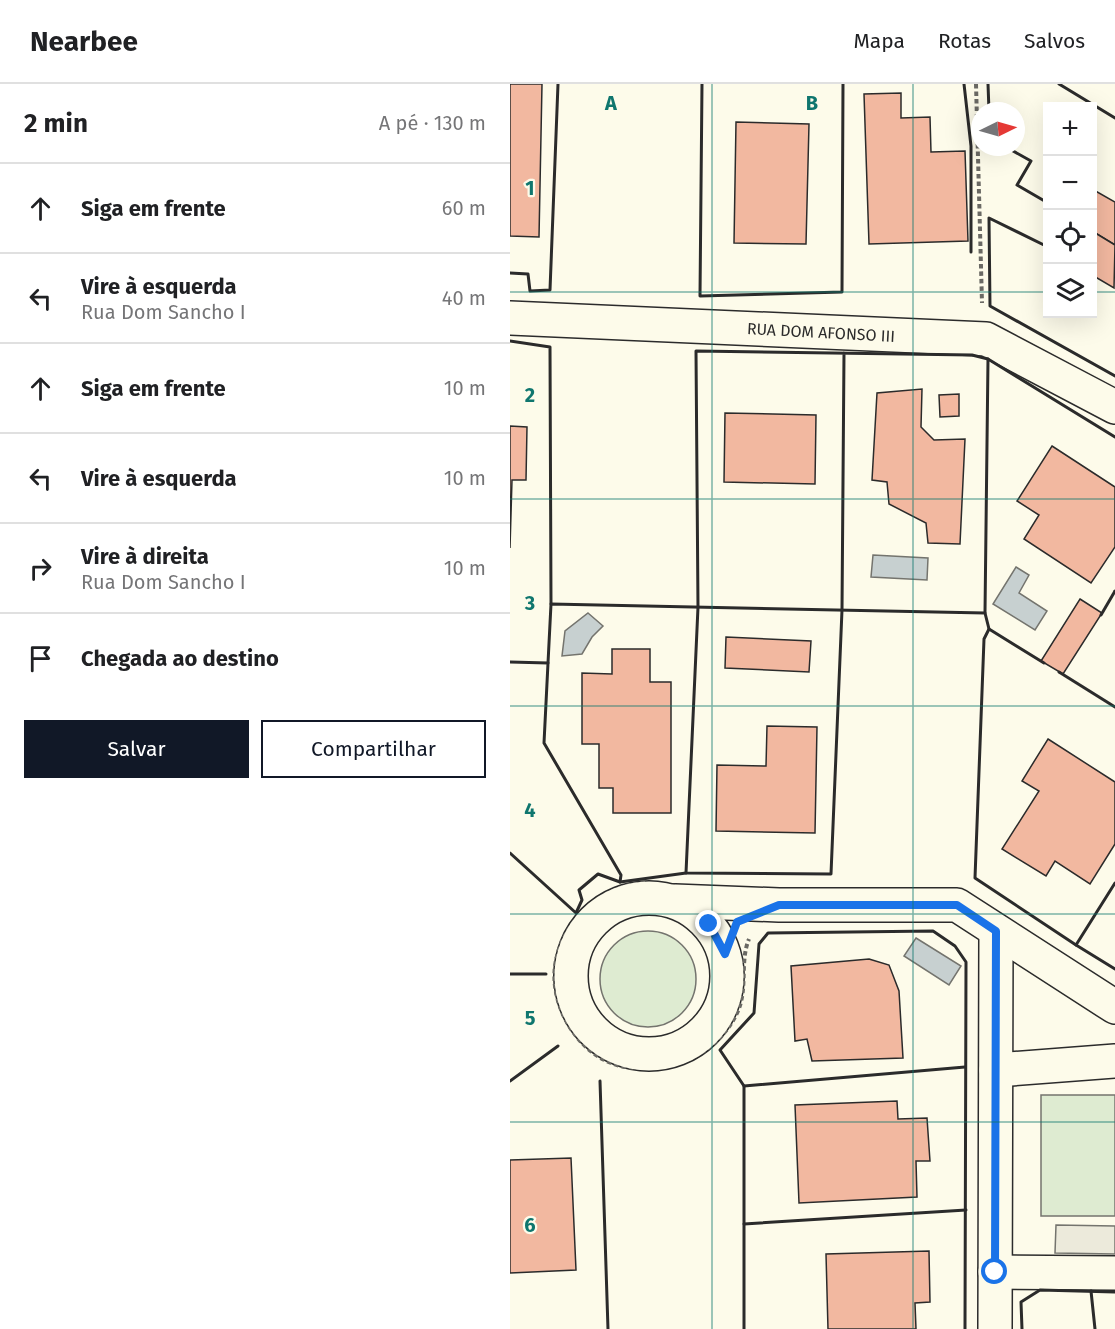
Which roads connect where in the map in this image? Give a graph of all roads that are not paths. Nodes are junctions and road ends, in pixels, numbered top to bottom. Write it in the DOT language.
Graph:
graph roads {
  1 [pos="510,318"];
  2 [pos="1115,407"];
  3 [pos="662,892"];
  4 [pos="779,905"];
  5 [pos="996,931"];
  6 [pos="725,954"];
  7 [pos="1115,1007"];
  8 [pos="1115,1061"];
  9 [pos="996,1070"];
  10 [pos="995,1272"];
  11 [pos="1115,1273"];
  12 [pos="995,1329"];
  1 -- 2 [label="street, RUA DOM AFONSO III"];
  3 -- 4 [label="street"];
  3 -- 6 [label="street"];
  3 -- 6 [label="street"];
  4 -- 5 [label="street"];
  4 -- 6 [label="street"];
  5 -- 7 [label="street"];
  5 -- 9 [label="street"];
  8 -- 9 [label="street"];
  9 -- 10 [label="street"];
  10 -- 11 [label="street"];
  10 -- 12 [label="street"];
}
